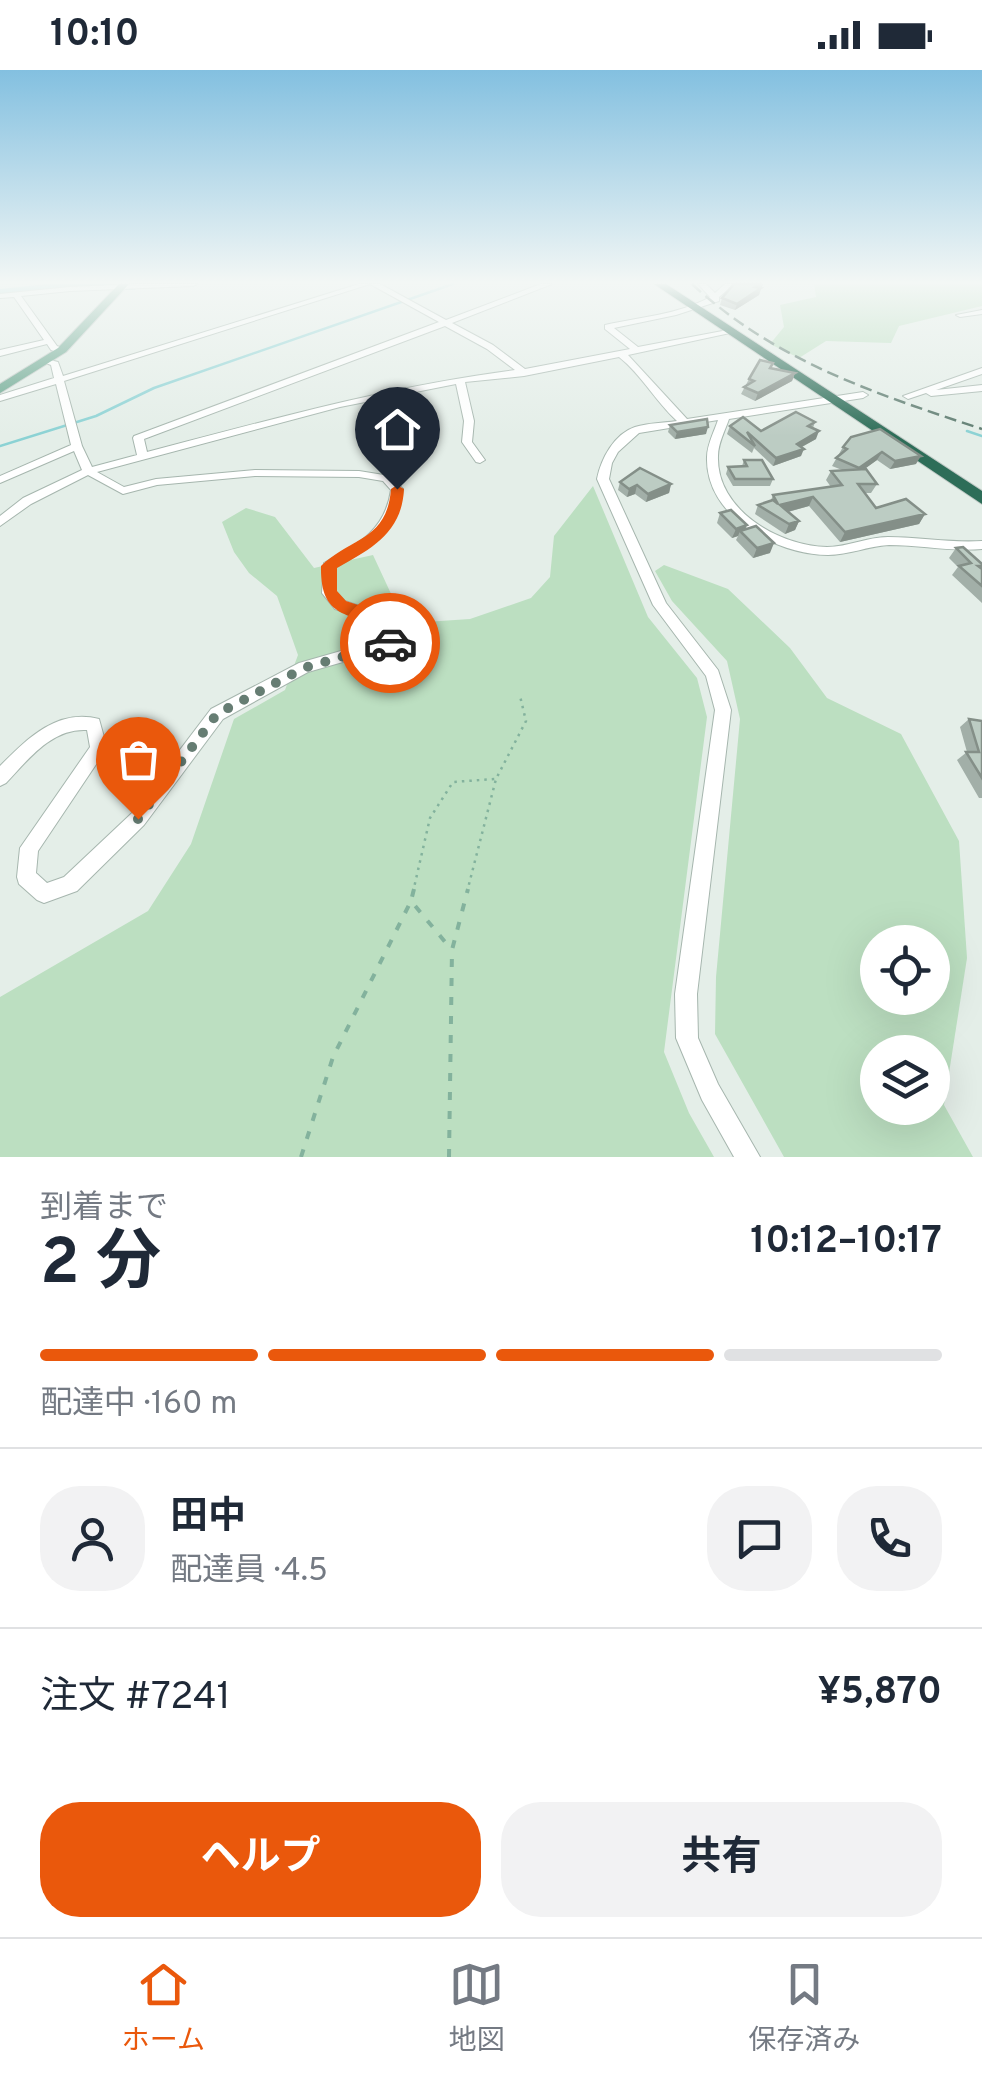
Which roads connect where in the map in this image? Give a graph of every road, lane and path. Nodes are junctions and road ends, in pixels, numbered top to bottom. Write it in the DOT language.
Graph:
graph roads {
  1 [pos="47,335"];
  2 [pos="77,335"];
  3 [pos="207,335"];
  4 [pos="416,335"];
  5 [pos="467,335"];
  6 [pos="618,335"];
  7 [pos="716,335"];
  8 [pos="734,335"];
  9 [pos="52,341"];
  10 [pos="62,350"];
  11 [pos="636,350"];
  12 [pos="0,353"];
  13 [pos="620,353"];
  14 [pos="49,361"];
  15 [pos="982,371"];
  16 [pos="524,372"];
  17 [pos="460,380"];
  18 [pos="57,381"];
  19 [pos="982,388"];
  20 [pos="0,389"];
  21 [pos="863,395"];
  22 [pos="0,398"];
  23 [pos="830,398"];
  24 [pos="726,415"];
  25 [pos="684,422"];
  26 [pos="78,446"];
  27 [pos="143,456"];
  28 [pos="480,460"];
  29 [pos="88,471"];
  30 [pos="0,480"];
  31 [pos="982,498"];
  32 [pos="0,522"];
  33 [pos="982,545"];
  34 [pos="960,548"];
  35 [pos="971,558"];
  36 [pos="520,696"];
  37 [pos="0,778"];
  38 [pos="496,779"];
  39 [pos="411,902"];
  40 [pos="452,950"];
  41 [pos="301,1157"];
  42 [pos="450,1157"];
  43 [pos="748,1157"];
  1 -- 9 [label="street"];
  2 -- 10 [label="main road"];
  3 -- 18 [label="street"];
  4 -- 27 [label="street"];
  5 -- 16 [label="street"];
  6 -- 11 [label="street"];
  7 -- 11 [label="street"];
  8 -- 23 [label="highway"];
  9 -- 10 [label="street"];
  9 -- 12 [label="street"];
  10 -- 14 [label="main road"];
  11 -- 13 [label="street"];
  13 -- 16 [label="street"];
  13 -- 25 [label="street"];
  14 -- 18 [label="street"];
  14 -- 20 [label="main road"];
  15 -- 19 [label="street"];
  16 -- 17 [label="street"];
  17 -- 27 [label="street"];
  17 -- 28 [label="street"];
  18 -- 22 [label="street"];
  18 -- 26 [label="street"];
  21 -- 23 [label="street"];
  23 -- 24 [label="street"];
  23 -- 31 [label="highway"];
  24 -- 25 [label="street"];
  24 -- 34 [label="street"];
  25 -- 43 [label="street"];
  26 -- 29 [label="street"];
  26 -- 30 [label="street"];
  27 -- 29 [label="street"];
  29 -- 32 [label="street"];
  29 -- 37 [label="street"];
  33 -- 34 [label="street"];
  34 -- 35 [label="street"];
  36 -- 38 [label="path"];
  38 -- 39 [label="path"];
  38 -- 40 [label="path"];
  39 -- 40 [label="path"];
  39 -- 41 [label="path"];
  40 -- 42 [label="path"];
}
